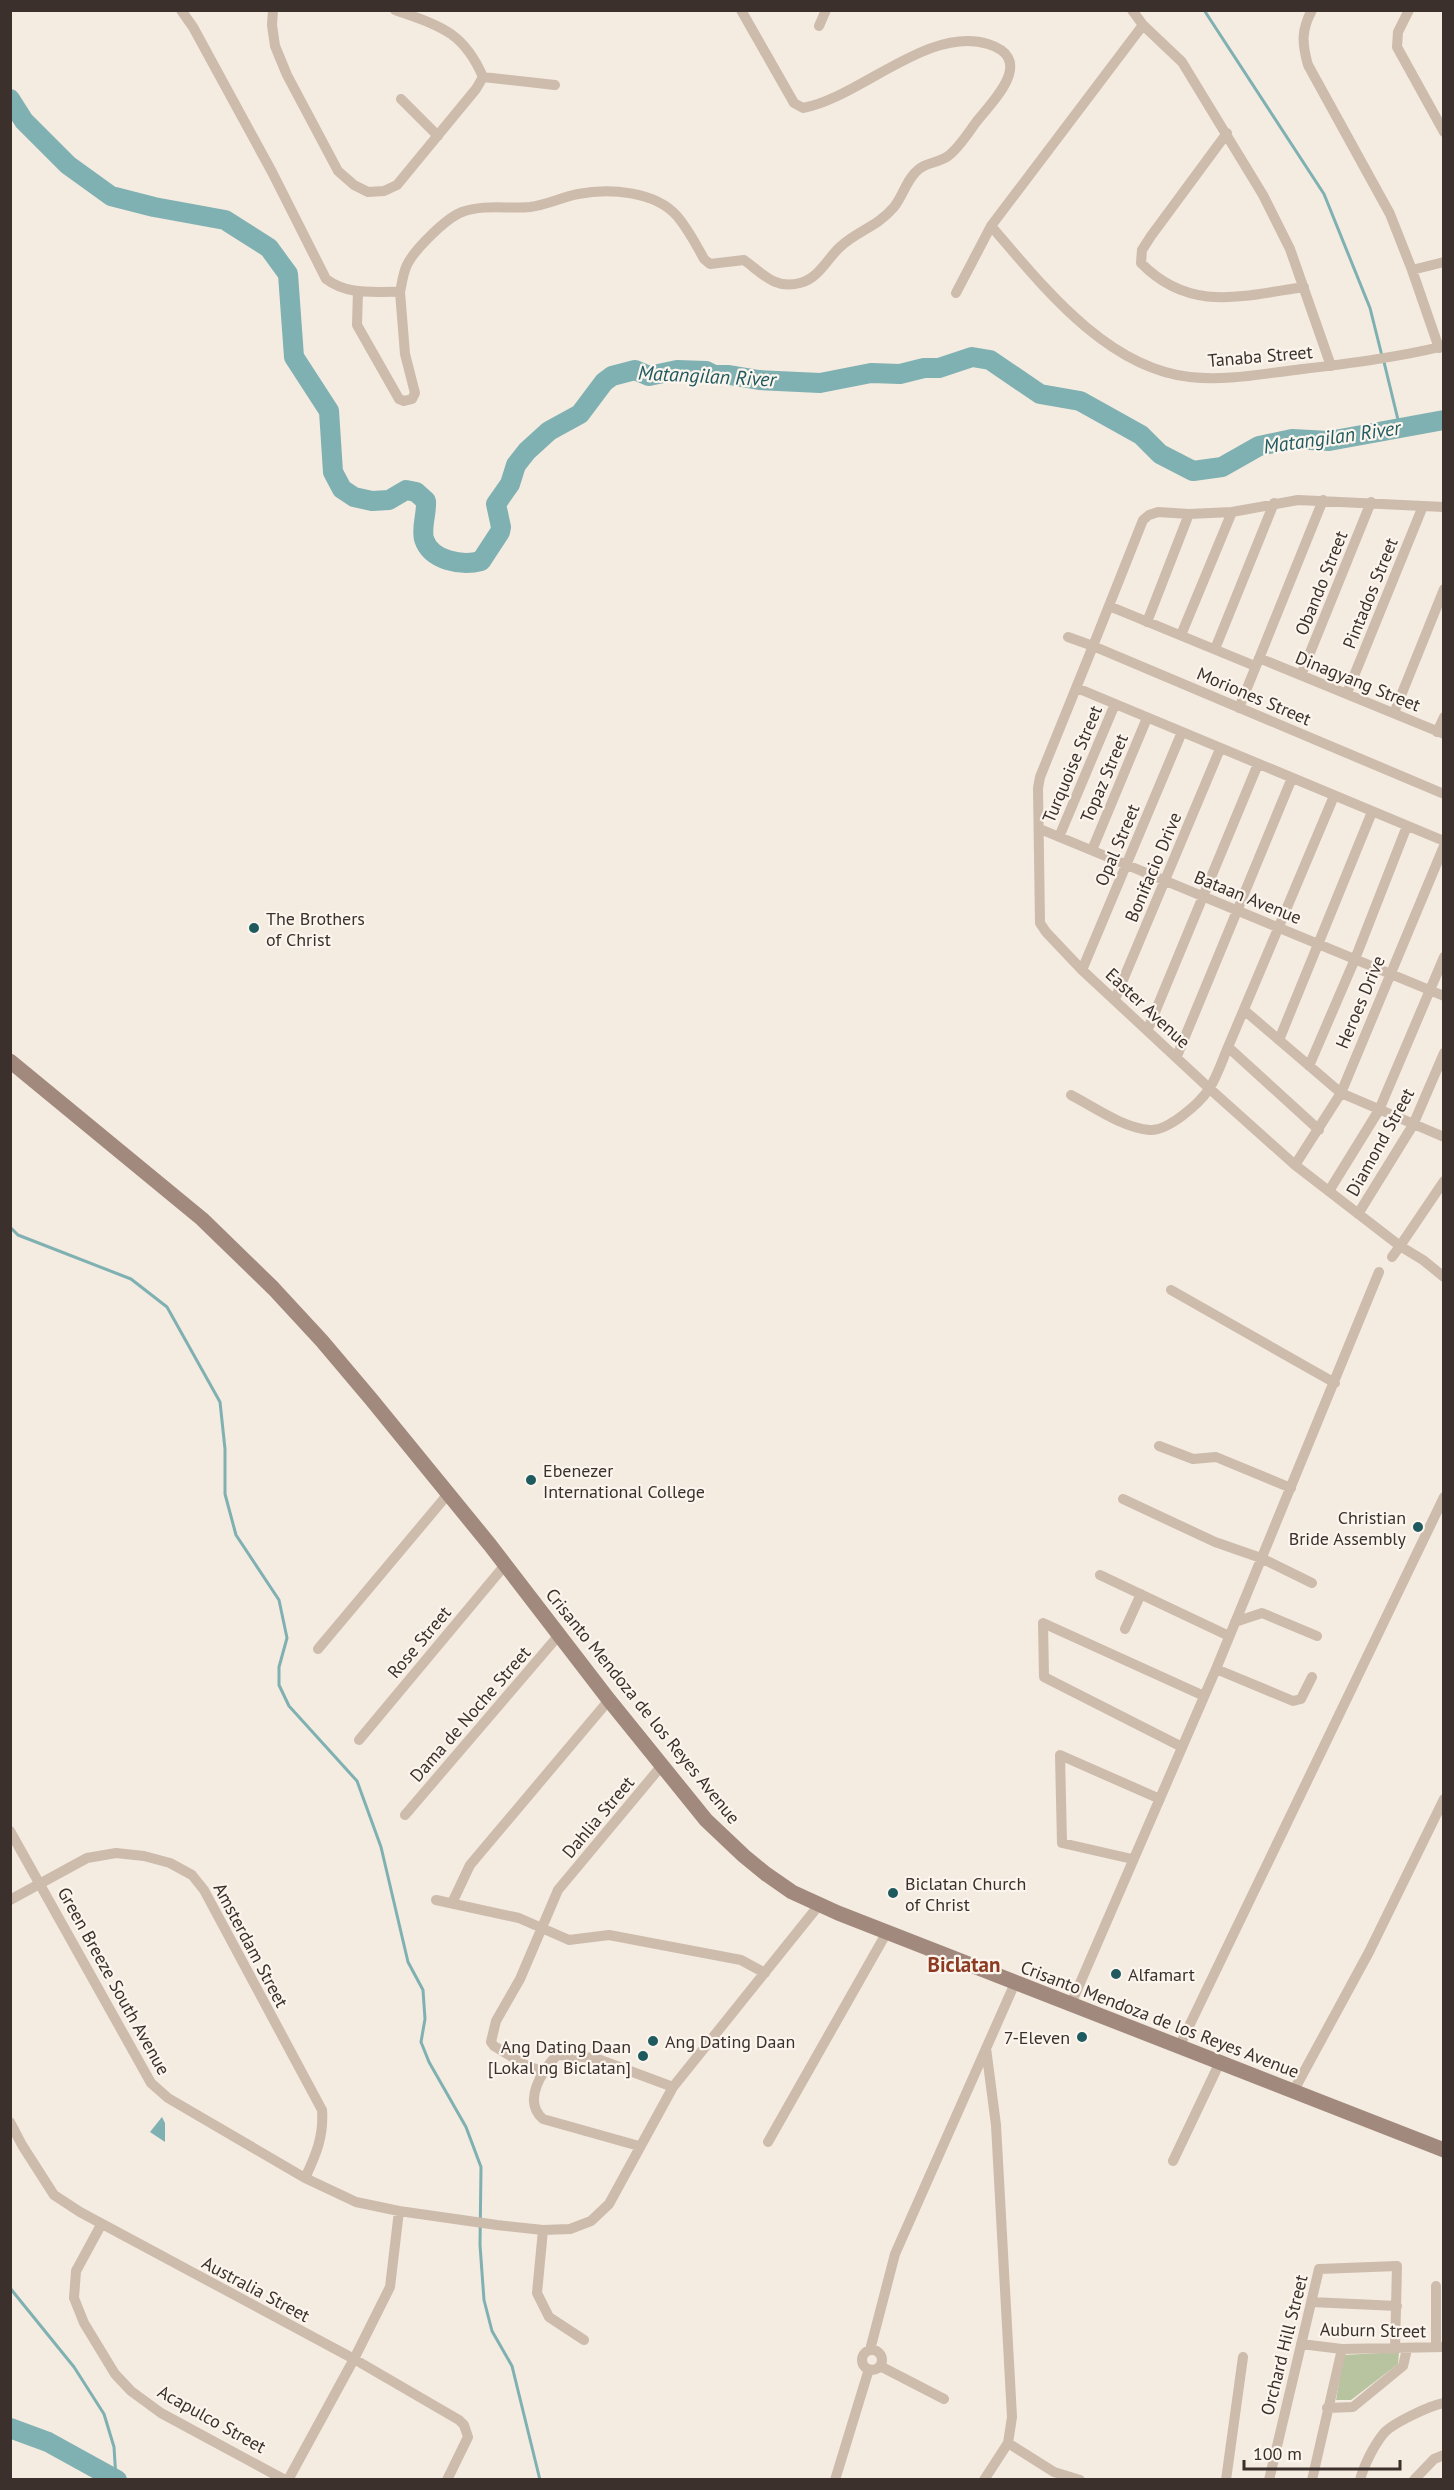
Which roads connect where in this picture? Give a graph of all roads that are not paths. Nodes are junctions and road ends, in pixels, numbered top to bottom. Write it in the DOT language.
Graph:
graph roads {
  1 [pos="181,10"];
  2 [pos="273,10"];
  3 [pos="395,10"];
  4 [pos="741,10"];
  5 [pos="826,10"];
  6 [pos="1132,10"];
  7 [pos="1312,10"];
  8 [pos="1409,10"];
  9 [pos="1143,25"];
  10 [pos="819,26"];
  11 [pos="483,77"];
  12 [pos="555,85"];
  13 [pos="401,99"];
  14 [pos="1443,132"];
  15 [pos="1227,133"];
  16 [pos="438,136"];
  17 [pos="991,226"];
  18 [pos="1443,262"];
  19 [pos="1412,270"];
  20 [pos="1304,287"];
  21 [pos="358,291"];
  22 [pos="400,292"];
  23 [pos="956,293"];
  24 [pos="1441,347"];
  25 [pos="1331,366"];
  26 [pos="1323,500"];
  27 [pos="1371,502"];
  28 [pos="1275,503"];
  29 [pos="1423,506"];
  30 [pos="1443,507"];
  31 [pos="1232,512"];
  32 [pos="1189,514"];
  33 [pos="1443,589"];
  34 [pos="1109,606"];
  35 [pos="1147,622"];
  36 [pos="1181,635"];
  37 [pos="1068,637"];
  38 [pos="1093,646"];
  39 [pos="1215,649"];
  40 [pos="1257,662"];
  41 [pos="1301,675"];
  42 [pos="1077,688"];
  43 [pos="1347,693"];
  44 [pos="1114,704"];
  45 [pos="1239,708"];
  46 [pos="1394,712"];
  47 [pos="1443,717"];
  48 [pos="1147,718"];
  49 [pos="1182,732"];
  50 [pos="1440,733"];
  51 [pos="1220,748"];
  52 [pos="1258,764"];
  53 [pos="1292,778"];
  54 [pos="1443,794"];
  55 [pos="1334,796"];
  56 [pos="1372,812"];
  57 [pos="1407,826"];
  58 [pos="1040,828"];
  59 [pos="1059,837"];
  60 [pos="1443,841"];
  61 [pos="1443,846"];
  62 [pos="1092,850"];
  63 [pos="1127,864"];
  64 [pos="1166,881"];
  65 [pos="1204,897"];
  66 [pos="1239,910"];
  67 [pos="1280,928"];
  68 [pos="1319,944"];
  69 [pos="1443,957"];
  70 [pos="1355,958"];
  71 [pos="1082,970"];
  72 [pos="1390,974"];
  73 [pos="1430,990"];
  74 [pos="1443,996"];
  75 [pos="1115,999"];
  76 [pos="1244,1010"];
  77 [pos="1148,1029"];
  78 [pos="1279,1040"];
  79 [pos="1228,1047"];
  80 [pos="1443,1053"];
  81 [pos="1177,1056"];
  82 [pos="10,1061"];
  83 [pos="1309,1066"];
  84 [pos="1210,1089"];
  85 [pos="1341,1092"];
  86 [pos="1071,1095"];
  87 [pos="1379,1110"];
  88 [pos="1413,1125"];
  89 [pos="1319,1130"];
  90 [pos="1443,1137"];
  91 [pos="1295,1165"];
  92 [pos="1443,1181"];
  93 [pos="1329,1191"];
  94 [pos="1358,1214"];
  95 [pos="1400,1246"];
  96 [pos="1392,1257"];
  97 [pos="1443,1261"];
  98 [pos="1379,1272"];
  99 [pos="1440,1274"];
  100 [pos="1171,1290"];
  101 [pos="1335,1383"];
  102 [pos="1159,1446"];
  103 [pos="1291,1488"];
  104 [pos="448,1494"];
  105 [pos="1443,1497"];
  106 [pos="1123,1499"];
  107 [pos="1261,1558"];
  108 [pos="505,1564"];
  109 [pos="1100,1575"];
  110 [pos="1312,1583"];
  111 [pos="1141,1594"];
  112 [pos="1235,1622"];
  113 [pos="1125,1629"];
  114 [pos="559,1635"];
  115 [pos="1229,1636"];
  116 [pos="1317,1636"];
  117 [pos="318,1649"];
  118 [pos="1216,1669"];
  119 [pos="1312,1677"];
  120 [pos="1204,1696"];
  121 [pos="609,1700"];
  122 [pos="359,1740"];
  123 [pos="1182,1747"];
  124 [pos="663,1764"];
  125 [pos="1443,1798"];
  126 [pos="1160,1799"];
  127 [pos="405,1815"];
  128 [pos="10,1831"];
  129 [pos="1132,1859"];
  130 [pos="40,1884"];
  131 [pos="10,1900"];
  132 [pos="436,1900"];
  133 [pos="452,1903"];
  134 [pos="819,1905"];
  135 [pos="544,1927"];
  136 [pos="887,1932"];
  137 [pos="765,1973"];
  138 [pos="1016,1983"];
  139 [pos="1071,2004"];
  140 [pos="986,2048"];
  141 [pos="1179,2048"];
  142 [pos="1219,2064"];
  143 [pos="545,2071"];
  144 [pos="673,2087"];
  145 [pos="1293,2092"];
  146 [pos="10,2122"];
  147 [pos="768,2142"];
  148 [pos="639,2146"];
  149 [pos="1443,2150"];
  150 [pos="1173,2161"];
  151 [pos="305,2178"];
  152 [pos="399,2211"];
  153 [pos="101,2225"];
  154 [pos="543,2230"];
  155 [pos="1436,2286"];
  156 [pos="1311,2302"];
  157 [pos="1397,2306"];
  158 [pos="584,2340"];
  159 [pos="1301,2344"];
  160 [pos="1440,2347"];
  161 [pos="1342,2349"];
  162 [pos="1395,2349"];
  163 [pos="1407,2349"];
  164 [pos="1243,2357"];
  165 [pos="354,2359"];
  166 [pos="874,2368"];
  167 [pos="944,2398"];
  168 [pos="1443,2403"];
  169 [pos="1327,2408"];
  170 [pos="1008,2443"];
  171 [pos="1443,2455"];
  172 [pos="287,2480"];
  173 [pos="447,2480"];
  174 [pos="835,2480"];
  175 [pos="984,2480"];
  176 [pos="1080,2480"];
  177 [pos="1226,2480"];
  178 [pos="1269,2480"];
  179 [pos="1312,2480"];
  180 [pos="1360,2480"];
  181 [pos="1414,2480"];
  1 -- 21 [label="street"];
  2 -- 16 [label="street"];
  3 -- 11 [label="street"];
  4 -- 22 [label="street"];
  5 -- 10 [label="street"];
  6 -- 9 [label="street"];
  7 -- 19 [label="street"];
  8 -- 14 [label="street"];
  9 -- 15 [label="street"];
  9 -- 17 [label="street"];
  11 -- 12 [label="street"];
  11 -- 16 [label="street"];
  13 -- 16 [label="street"];
  15 -- 20 [label="street"];
  15 -- 20 [label="street"];
  17 -- 23 [label="street"];
  17 -- 25 [label="street, Tanaba Street"];
  18 -- 19 [label="street"];
  19 -- 24 [label="street"];
  20 -- 25 [label="street"];
  21 -- 22 [label="street"];
  21 -- 22 [label="street"];
  24 -- 25 [label="street, Tanaba Street"];
  26 -- 27 [label="street"];
  26 -- 28 [label="street"];
  26 -- 40 [label="street"];
  27 -- 29 [label="street"];
  27 -- 41 [label="street, Obando Street"];
  28 -- 31 [label="street"];
  28 -- 39 [label="street"];
  29 -- 30 [label="street"];
  29 -- 43 [label="street, Pintados Street"];
  31 -- 32 [label="street"];
  31 -- 36 [label="street"];
  32 -- 34 [label="street"];
  32 -- 35 [label="street"];
  33 -- 46 [label="street"];
  34 -- 35 [label="street, Dinagyang Street"];
  34 -- 38 [label="street"];
  35 -- 36 [label="street, Dinagyang Street"];
  36 -- 39 [label="street, Dinagyang Street"];
  37 -- 38 [label="street, Moriones Street"];
  38 -- 42 [label="street, Easter Avenue"];
  38 -- 45 [label="street, Moriones Street"];
  39 -- 40 [label="street, Dinagyang Street"];
  40 -- 41 [label="street, Dinagyang Street"];
  40 -- 45 [label="street"];
  41 -- 43 [label="street, Dinagyang Street"];
  42 -- 44 [label="street"];
  42 -- 58 [label="street, Easter Avenue"];
  43 -- 46 [label="street, Dinagyang Street"];
  44 -- 48 [label="street"];
  44 -- 59 [label="street, Turquoise Street"];
  45 -- 54 [label="street, Moriones Street"];
  46 -- 50 [label="street, Dinagyang Street"];
  47 -- 50 [label="street"];
  48 -- 49 [label="street"];
  48 -- 62 [label="street, Topaz Street"];
  49 -- 51 [label="street"];
  49 -- 63 [label="street, Opal Street"];
  51 -- 52 [label="street"];
  51 -- 64 [label="street, Bonifacio Drive"];
  52 -- 53 [label="street"];
  52 -- 65 [label="street"];
  53 -- 55 [label="street"];
  53 -- 66 [label="street"];
  55 -- 56 [label="street"];
  55 -- 67 [label="street"];
  56 -- 57 [label="street"];
  56 -- 68 [label="street"];
  57 -- 60 [label="street"];
  57 -- 70 [label="street"];
  58 -- 59 [label="street, Bataan Avenue"];
  58 -- 71 [label="street, Easter Avenue"];
  59 -- 62 [label="street, Bataan Avenue"];
  61 -- 72 [label="street, Heroes Drive"];
  62 -- 63 [label="street, Bataan Avenue"];
  63 -- 64 [label="street, Bataan Avenue"];
  63 -- 71 [label="street, Opal Street"];
  64 -- 65 [label="street, Bataan Avenue"];
  64 -- 75 [label="street, Bonifacio Drive"];
  65 -- 66 [label="street, Bataan Avenue"];
  65 -- 77 [label="street"];
  66 -- 67 [label="street, Bataan Avenue"];
  66 -- 81 [label="street"];
  67 -- 68 [label="street, Bataan Avenue"];
  67 -- 76 [label="street"];
  68 -- 70 [label="street, Bataan Avenue"];
  68 -- 78 [label="street"];
  69 -- 73 [label="street"];
  70 -- 72 [label="street, Bataan Avenue"];
  70 -- 83 [label="street"];
  71 -- 75 [label="street, Easter Avenue"];
  72 -- 73 [label="street, Bataan Avenue"];
  72 -- 85 [label="street, Heroes Drive"];
  73 -- 74 [label="street, Bataan Avenue"];
  73 -- 87 [label="street"];
  75 -- 77 [label="street, Easter Avenue"];
  76 -- 78 [label="street"];
  76 -- 79 [label="street"];
  77 -- 81 [label="street, Easter Avenue"];
  78 -- 83 [label="street"];
  79 -- 84 [label="street"];
  79 -- 89 [label="street"];
  80 -- 88 [label="street, Diamond Street"];
  81 -- 84 [label="street, Easter Avenue"];
  82 -- 104 [label="main road, Crisanto Mendoza de los Reyes Avenue"];
  83 -- 85 [label="street"];
  84 -- 86 [label="street"];
  84 -- 91 [label="street, Easter Avenue"];
  85 -- 87 [label="street"];
  85 -- 89 [label="street, Heroes Drive"];
  87 -- 88 [label="street"];
  87 -- 93 [label="street"];
  88 -- 90 [label="street"];
  88 -- 94 [label="street, Diamond Street"];
  89 -- 91 [label="street, Heroes Drive"];
  91 -- 93 [label="street, Easter Avenue"];
  92 -- 95 [label="street"];
  93 -- 94 [label="street, Easter Avenue"];
  94 -- 95 [label="street, Easter Avenue"];
  95 -- 96 [label="street"];
  95 -- 99 [label="street, Easter Avenue"];
  97 -- 99 [label="street"];
  98 -- 101 [label="street"];
  100 -- 101 [label="street"];
  101 -- 103 [label="street"];
  102 -- 103 [label="street"];
  103 -- 107 [label="street"];
  104 -- 108 [label="main road, Crisanto Mendoza de los Reyes Avenue"];
  104 -- 117 [label="street"];
  105 -- 141 [label="street"];
  106 -- 107 [label="street"];
  107 -- 110 [label="street"];
  107 -- 112 [label="street"];
  108 -- 114 [label="main road, Crisanto Mendoza de los Reyes Avenue"];
  108 -- 122 [label="street, Rose Street"];
  109 -- 111 [label="street"];
  111 -- 113 [label="street"];
  111 -- 115 [label="street"];
  112 -- 115 [label="street"];
  112 -- 116 [label="street"];
  114 -- 121 [label="main road, Crisanto Mendoza de los Reyes Avenue"];
  114 -- 127 [label="street, Dama de Noche Street"];
  115 -- 118 [label="street"];
  118 -- 119 [label="street"];
  118 -- 120 [label="street"];
  120 -- 123 [label="street"];
  120 -- 123 [label="street"];
  121 -- 124 [label="main road, Crisanto Mendoza de los Reyes Avenue"];
  121 -- 133 [label="street"];
  123 -- 126 [label="street"];
  124 -- 134 [label="main road, Crisanto Mendoza de los Reyes Avenue"];
  124 -- 135 [label="street, Dahlia Street"];
  125 -- 145 [label="street"];
  126 -- 129 [label="street"];
  126 -- 129 [label="street"];
  128 -- 130 [label="street, Green Breeze South Avenue"];
  129 -- 139 [label="street"];
  130 -- 131 [label="street, Amsterdam Street"];
  130 -- 151 [label="street, Green Breeze South Avenue"];
  130 -- 151 [label="street, Amsterdam Street"];
  132 -- 133 [label="street"];
  133 -- 135 [label="street"];
  134 -- 136 [label="main road, Crisanto Mendoza de los Reyes Avenue"];
  134 -- 137 [label="street, Green Breeze South Avenue"];
  135 -- 137 [label="street"];
  135 -- 143 [label="street, Dahlia Street"];
  136 -- 138 [label="main road, Crisanto Mendoza de los Reyes Avenue"];
  136 -- 147 [label="street"];
  137 -- 144 [label="street, Green Breeze South Avenue"];
  138 -- 139 [label="main road, Crisanto Mendoza de los Reyes Avenue"];
  138 -- 140 [label="street"];
  139 -- 141 [label="main road, Crisanto Mendoza de los Reyes Avenue"];
  140 -- 166 [label="street"];
  140 -- 170 [label="street"];
  141 -- 142 [label="main road, Crisanto Mendoza de los Reyes Avenue"];
  142 -- 145 [label="main road, Crisanto Mendoza de los Reyes Avenue"];
  142 -- 150 [label="street"];
  143 -- 144 [label="street"];
  143 -- 148 [label="street"];
  144 -- 148 [label="street, Green Breeze South Avenue"];
  145 -- 149 [label="main road, Crisanto Mendoza de los Reyes Avenue"];
  146 -- 153 [label="street, Australia Street"];
  148 -- 154 [label="street, Green Breeze South Avenue"];
  151 -- 152 [label="street, Green Breeze South Avenue"];
  152 -- 154 [label="street, Green Breeze South Avenue"];
  152 -- 165 [label="street"];
  153 -- 165 [label="street, Australia Street"];
  153 -- 172 [label="street, Acapulco Street"];
  154 -- 158 [label="street"];
  155 -- 160 [label="street"];
  156 -- 157 [label="street"];
  156 -- 157 [label="street, Orchard Hill Street"];
  156 -- 159 [label="street, Orchard Hill Street"];
  157 -- 162 [label="street, Orchard Hill Street"];
  159 -- 161 [label="street, Auburn Street"];
  159 -- 178 [label="street, Orchard Hill Street"];
  160 -- 163 [label="street, Auburn Street"];
  161 -- 162 [label="street, Auburn Street"];
  161 -- 169 [label="street"];
  162 -- 163 [label="street, Auburn Street"];
  163 -- 169 [label="street"];
  164 -- 177 [label="street"];
  165 -- 172 [label="street"];
  165 -- 173 [label="street, Australia Street"];
  166 -- 167 [label="street"];
  166 -- 174 [label="street"];
  168 -- 180 [label="street"];
  169 -- 179 [label="street"];
  170 -- 175 [label="street"];
  170 -- 176 [label="street"];
  171 -- 181 [label="street"];
}
